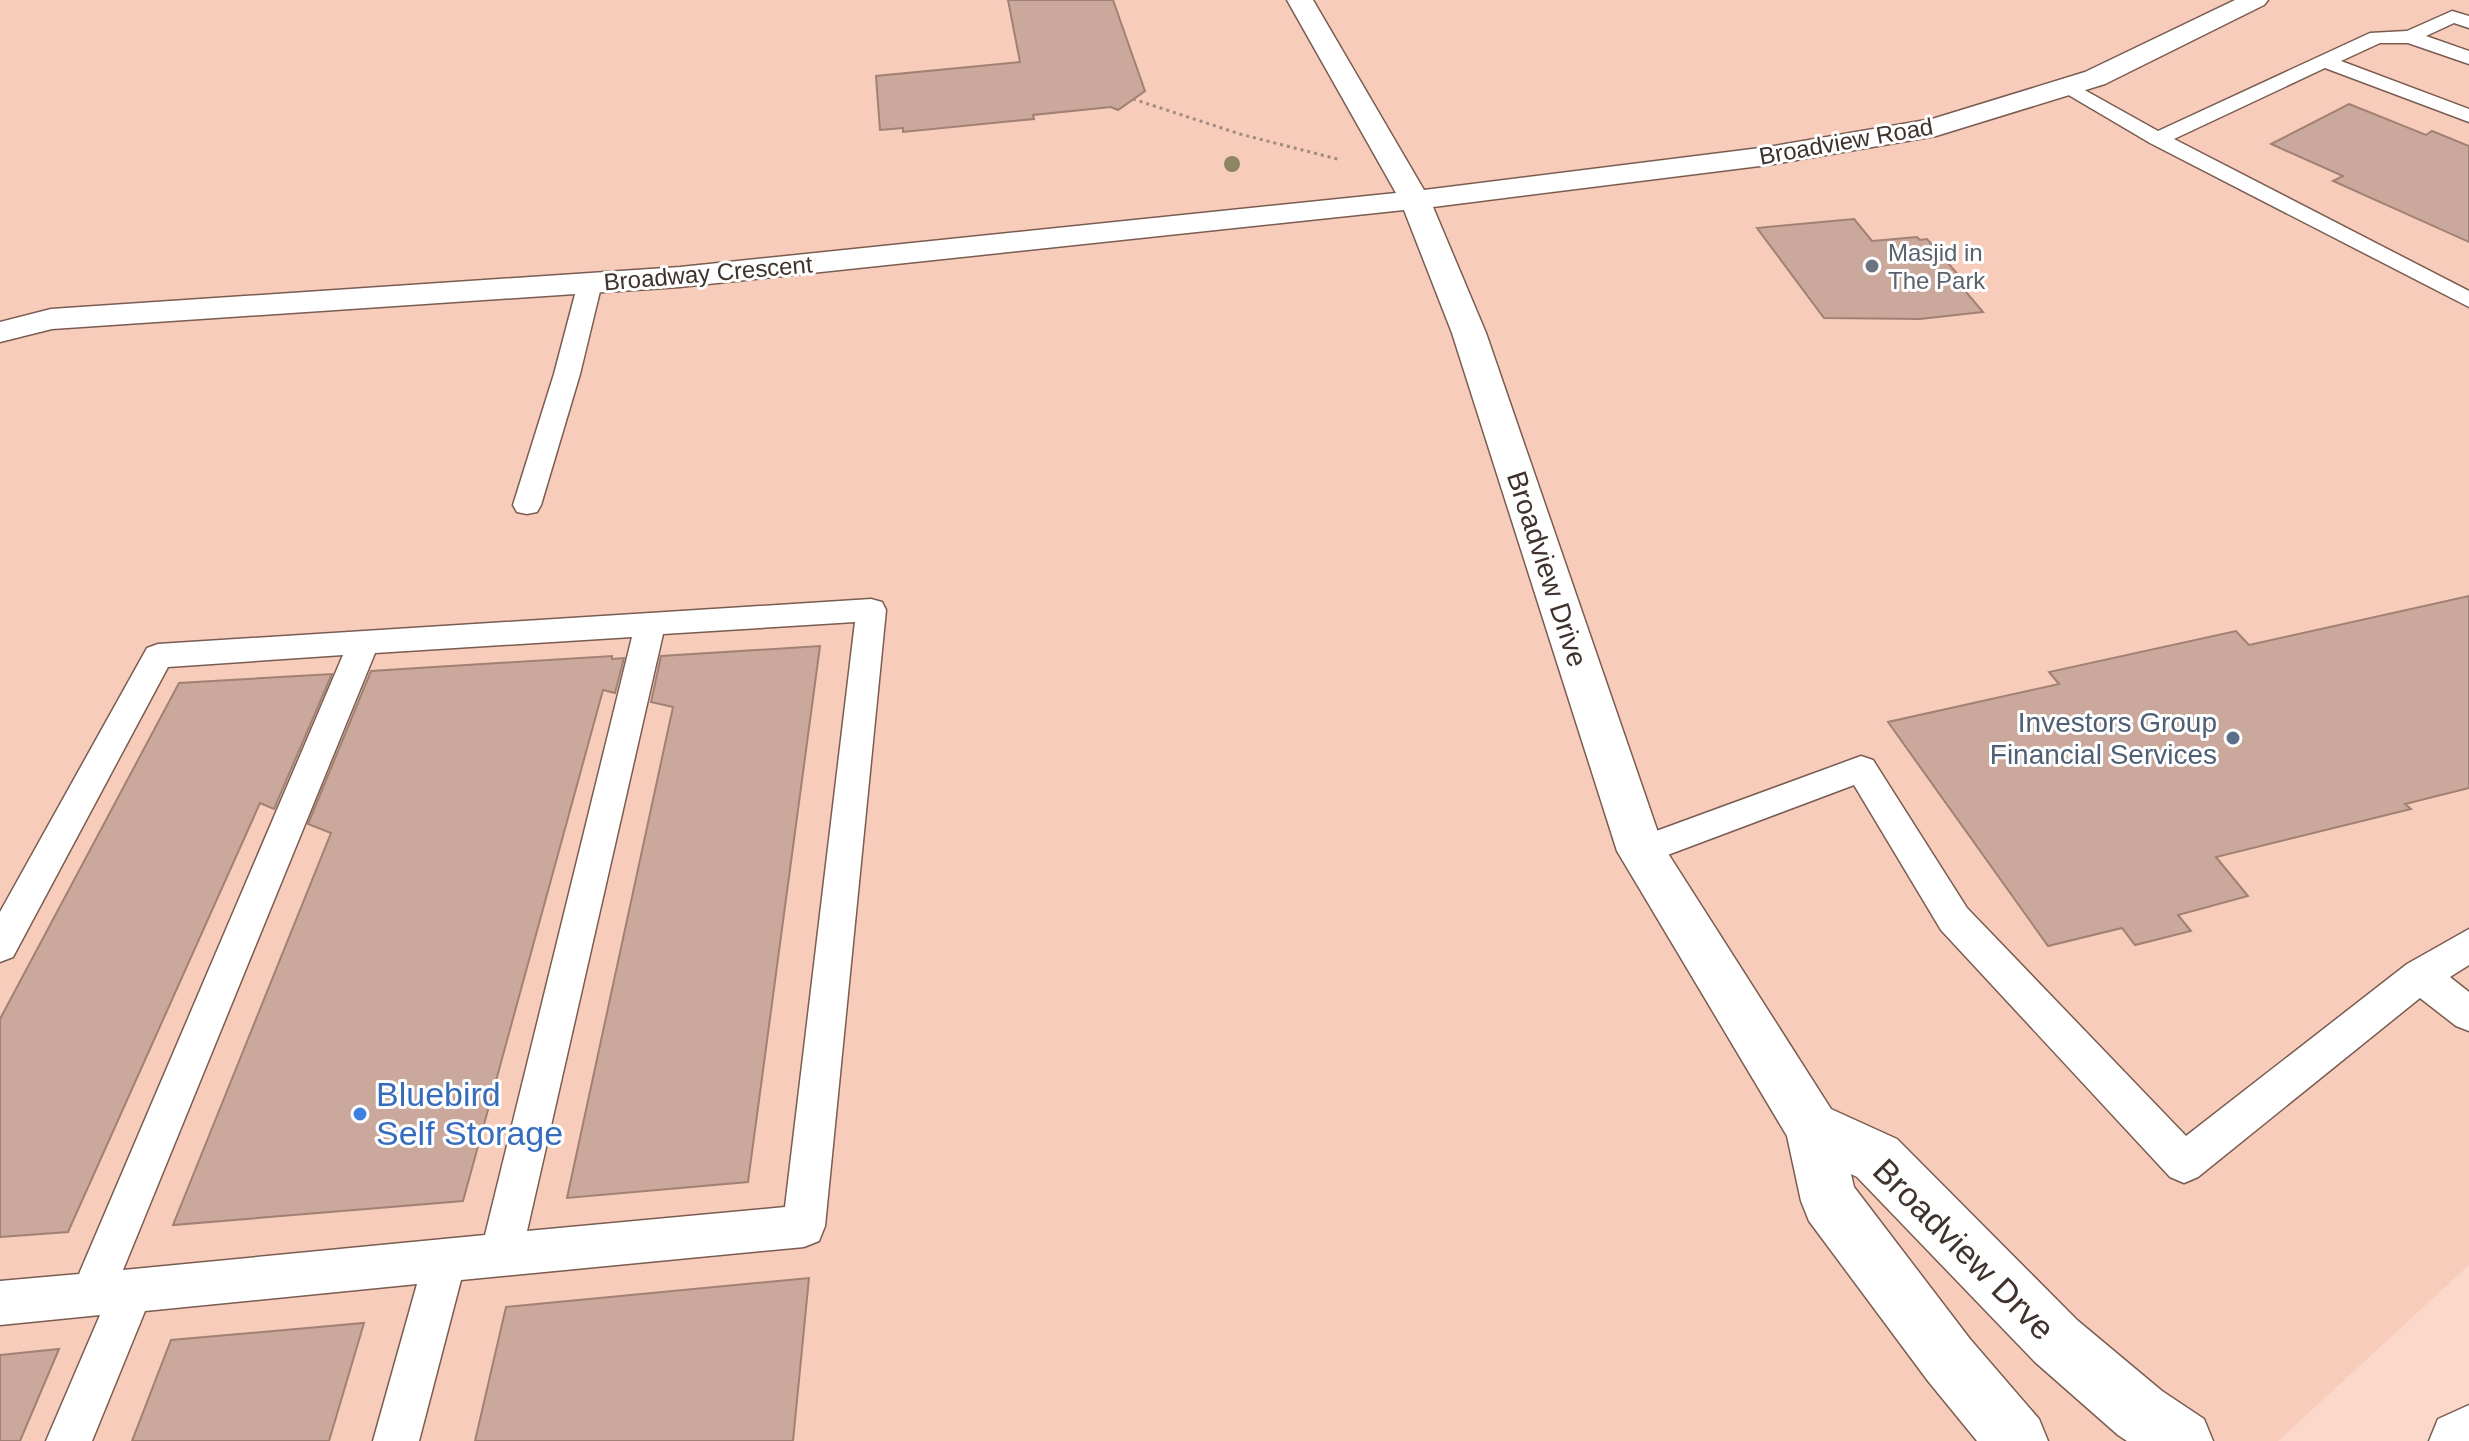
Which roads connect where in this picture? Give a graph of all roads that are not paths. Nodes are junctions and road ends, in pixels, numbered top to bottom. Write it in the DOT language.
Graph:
graph roads {
  1 [pos="1300,0"];
  2 [pos="2255,0"];
  3 [pos="2469,22"];
  4 [pos="2410,37"];
  5 [pos="2469,58"];
  6 [pos="2324,61"];
  7 [pos="2065,87"];
  8 [pos="2469,116"];
  9 [pos="2157,139"];
  10 [pos="1415,200"];
  11 [pos="590,283"];
  12 [pos="2469,300"];
  13 [pos="0,332"];
  14 [pos="527,505"];
  15 [pos="650,624"];
  16 [pos="364,643"];
  17 [pos="1641,851"];
  18 [pos="2469,945"];
  19 [pos="0,946"];
  20 [pos="2420,976"];
  21 [pos="2469,1014"];
  22 [pos="1812,1128"];
  23 [pos="501,1255"];
  24 [pos="445,1260"];
  25 [pos="112,1292"];
  26 [pos="0,1303"];
  27 [pos="2469,1436"];
  28 [pos="69,1441"];
  29 [pos="396,1441"];
  30 [pos="2017,1441"];
  31 [pos="2182,1441"];
  32 [pos="2460,1441"];
  1 -- 10 [label="street, Broadview Drive"];
  2 -- 7 [label="street, Broadview Road"];
  3 -- 4 [label="lane"];
  4 -- 5 [label="lane"];
  4 -- 6 [label="lane"];
  6 -- 8 [label="lane"];
  6 -- 9 [label="lane"];
  7 -- 9 [label="lane"];
  7 -- 10 [label="street, Broadview Road"];
  9 -- 12 [label="lane"];
  10 -- 11 [label="street, Broadway Crescent"];
  10 -- 17 [label="street, Broadview Drive"];
  11 -- 13 [label="street, Broadway Crescent"];
  11 -- 14 [label="lane"];
  15 -- 16 [label="lane"];
  15 -- 23 [label="lane"];
  15 -- 23 [label="lane"];
  16 -- 19 [label="lane"];
  16 -- 25 [label="lane"];
  17 -- 20 [label="lane"];
  17 -- 22 [label="street, Broadview Drive"];
  18 -- 20 [label="lane"];
  20 -- 21 [label="lane"];
  22 -- 30 [label="street, Broadview Drve"];
  22 -- 31 [label="street, Broadview Drve"];
  23 -- 24 [label="lane"];
  24 -- 25 [label="lane"];
  24 -- 29 [label="lane"];
  25 -- 26 [label="lane"];
  25 -- 28 [label="lane"];
  27 -- 32 [label="street"];
}
